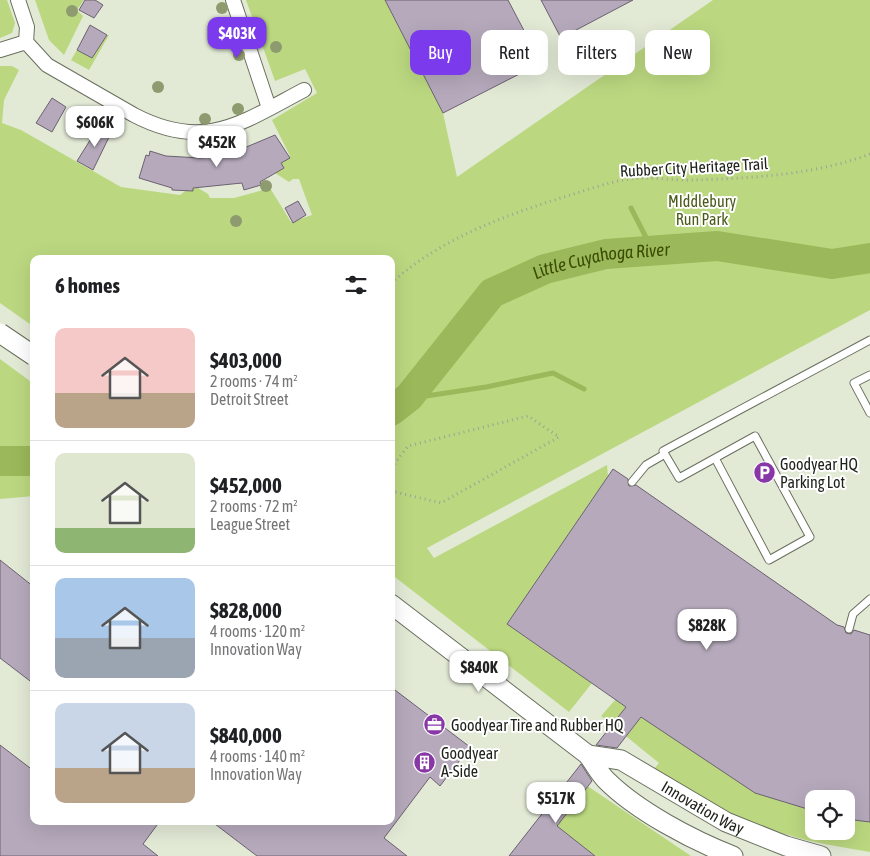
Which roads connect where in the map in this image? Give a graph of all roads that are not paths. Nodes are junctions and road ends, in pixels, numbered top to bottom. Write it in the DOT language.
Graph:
graph roads {
  1 [pos="18,0"];
  2 [pos="233,0"];
  3 [pos="26,42"];
  4 [pos="0,50"];
  5 [pos="304,90"];
  6 [pos="270,108"];
  7 [pos="0,333"];
  8 [pos="870,340"];
  9 [pos="30,353"];
  10 [pos="870,375"];
  11 [pos="870,412"];
  12 [pos="665,454"];
  13 [pos="715,458"];
  14 [pos="632,482"];
  15 [pos="870,599"];
  16 [pos="395,607"];
  17 [pos="849,628"];
  18 [pos="588,755"];
  19 [pos="732,856"];
  20 [pos="821,856"];
  1 -- 3 [label="street"];
  2 -- 6 [label="street"];
  3 -- 4 [label="street"];
  3 -- 6 [label="street"];
  5 -- 6 [label="street"];
  7 -- 9 [label="main road, bridge"];
  8 -- 12 [label="lane"];
  10 -- 11 [label="lane"];
  12 -- 13 [label="lane"];
  12 -- 14 [label="lane"];
  13 -- 13 [label="lane"];
  15 -- 17 [label="lane"];
  16 -- 18 [label="main road, Innovation Way"];
  18 -- 19 [label="main road, Innovation Way"];
  18 -- 20 [label="main road, Innovation Way"];
}
